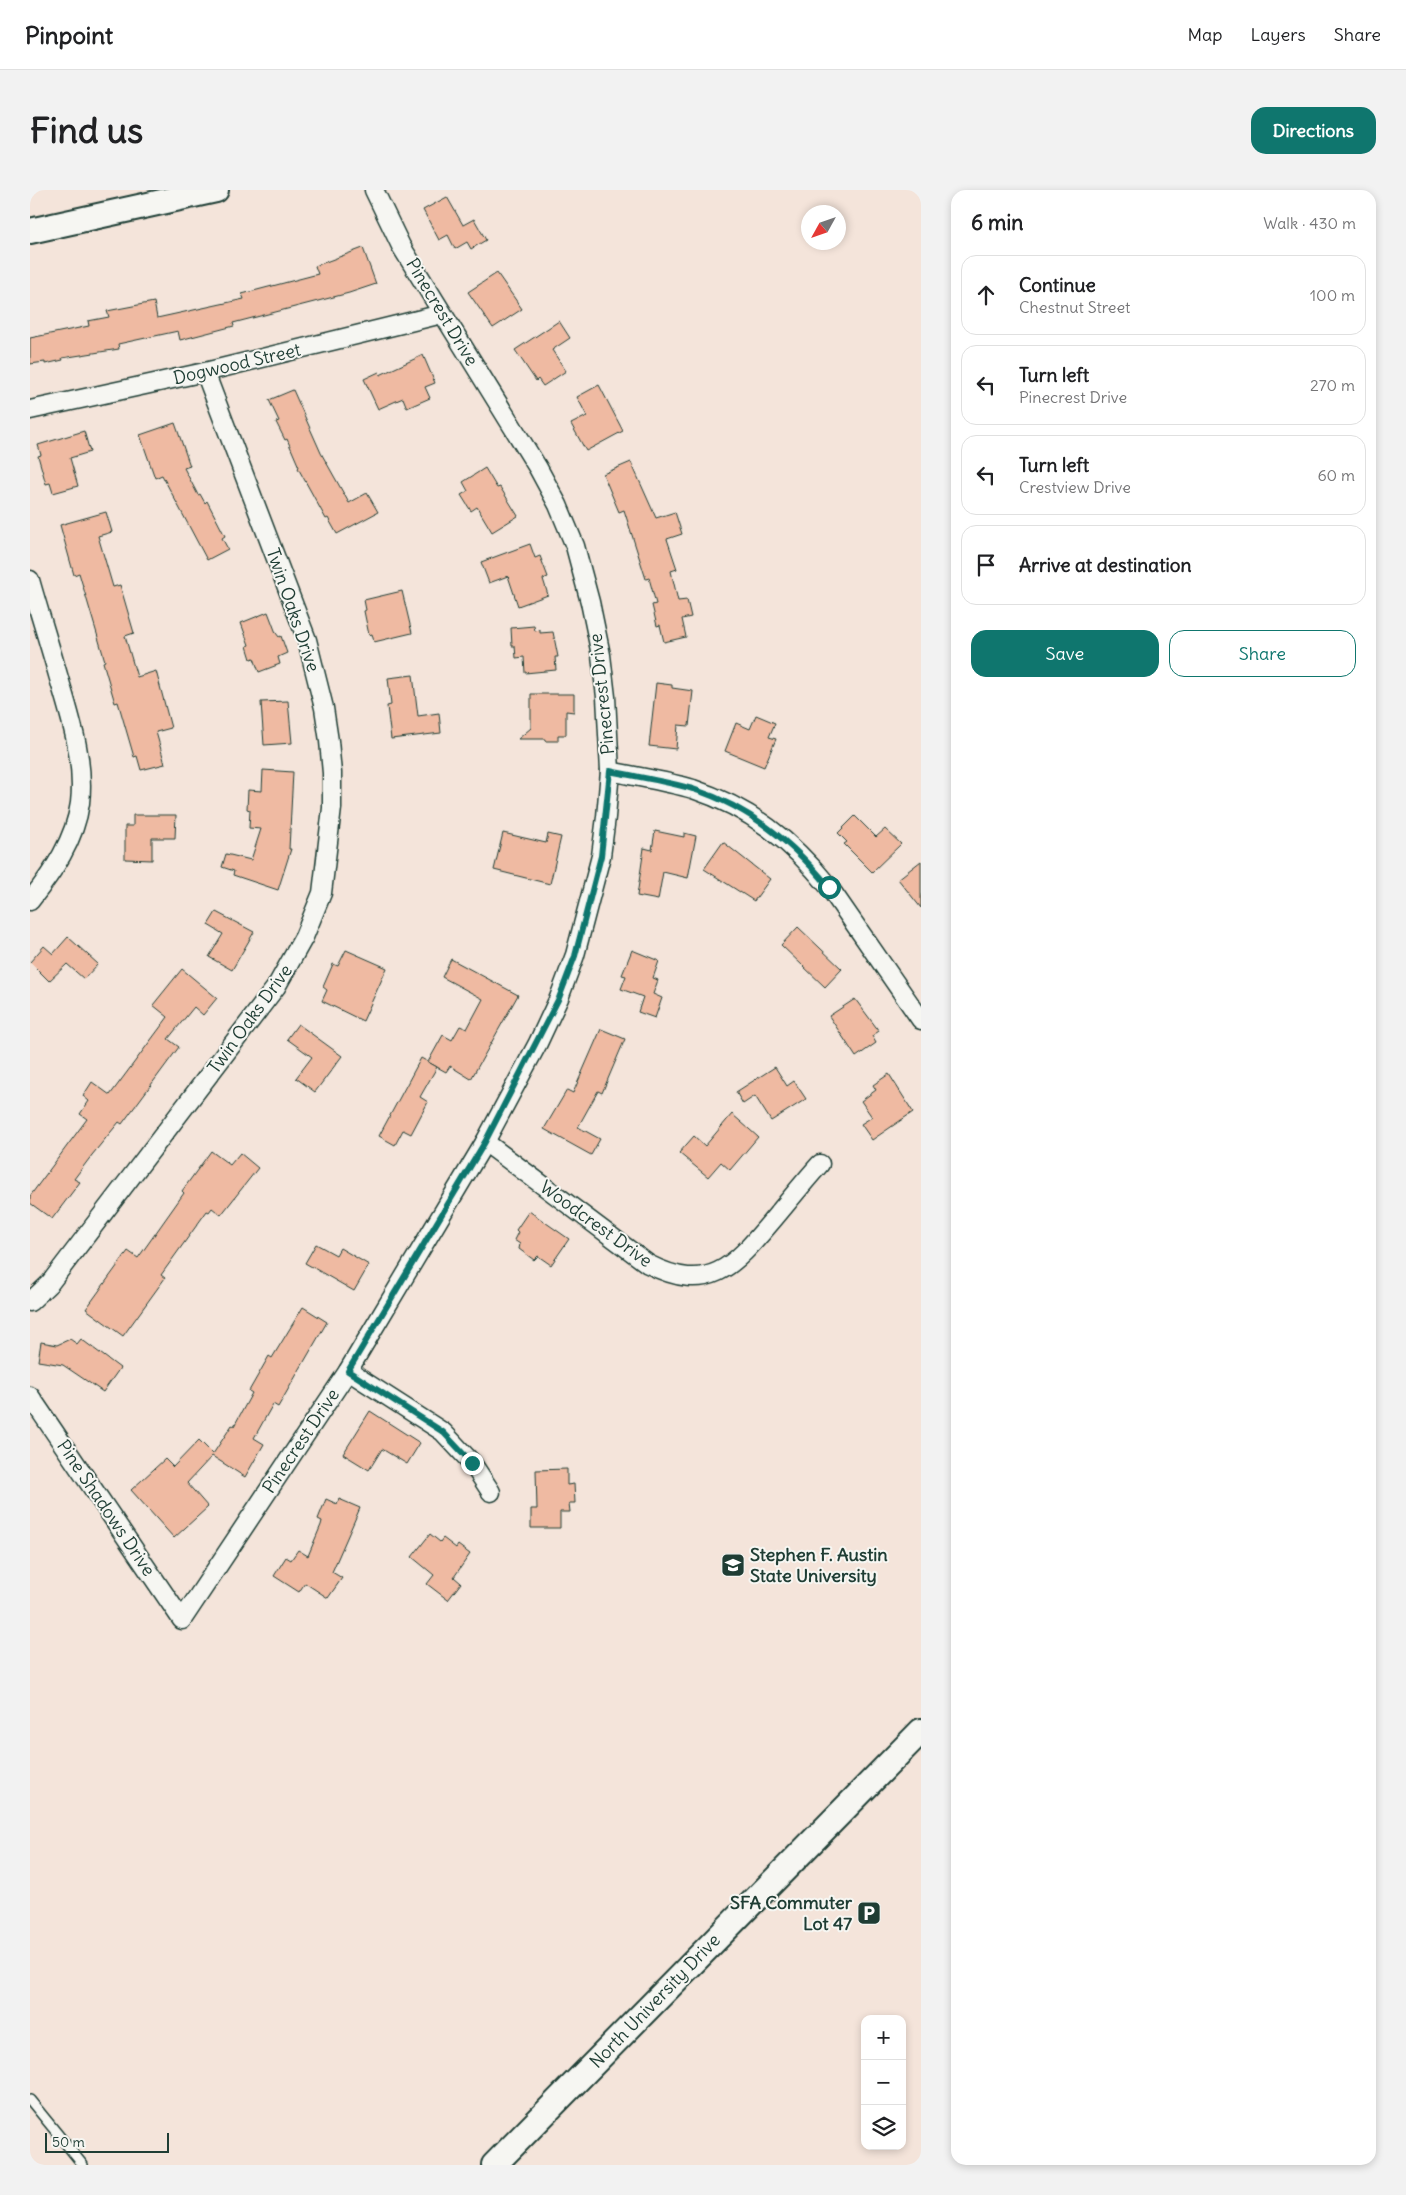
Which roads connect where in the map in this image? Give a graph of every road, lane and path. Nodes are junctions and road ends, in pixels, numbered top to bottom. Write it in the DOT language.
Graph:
graph roads {
  1 [pos="216,190"];
  2 [pos="374,190"];
  3 [pos="30,231"];
  4 [pos="442,314"];
  5 [pos="205,372"];
  6 [pos="30,410"];
  7 [pos="30,580"];
  8 [pos="610,771"];
  9 [pos="30,900"];
  10 [pos="921,1020"];
  11 [pos="485,1142"];
  12 [pos="820,1164"];
  13 [pos="30,1302"];
  14 [pos="348,1371"];
  15 [pos="30,1396"];
  16 [pos="491,1492"];
  17 [pos="182,1620"];
  18 [pos="921,1730"];
  19 [pos="30,2100"];
  20 [pos="83,2165"];
  21 [pos="494,2165"];
  1 -- 3 [label="main road"];
  2 -- 4 [label="street, Pinecrest Drive"];
  4 -- 5 [label="street, Dogwood Street"];
  4 -- 8 [label="street, Pinecrest Drive"];
  5 -- 6 [label="street, Dogwood Street"];
  5 -- 13 [label="street, Twin Oaks Drive"];
  7 -- 9 [label="street"];
  8 -- 10 [label="street"];
  8 -- 11 [label="street, Pinecrest Drive"];
  11 -- 12 [label="street, Woodcrest Drive"];
  11 -- 14 [label="street, Pinecrest Drive"];
  14 -- 16 [label="street"];
  14 -- 17 [label="street, Pinecrest Drive"];
  15 -- 17 [label="street, Pine Shadows Drive"];
  18 -- 21 [label="main road, North University Drive"];
  19 -- 20 [label="lane"];
}
